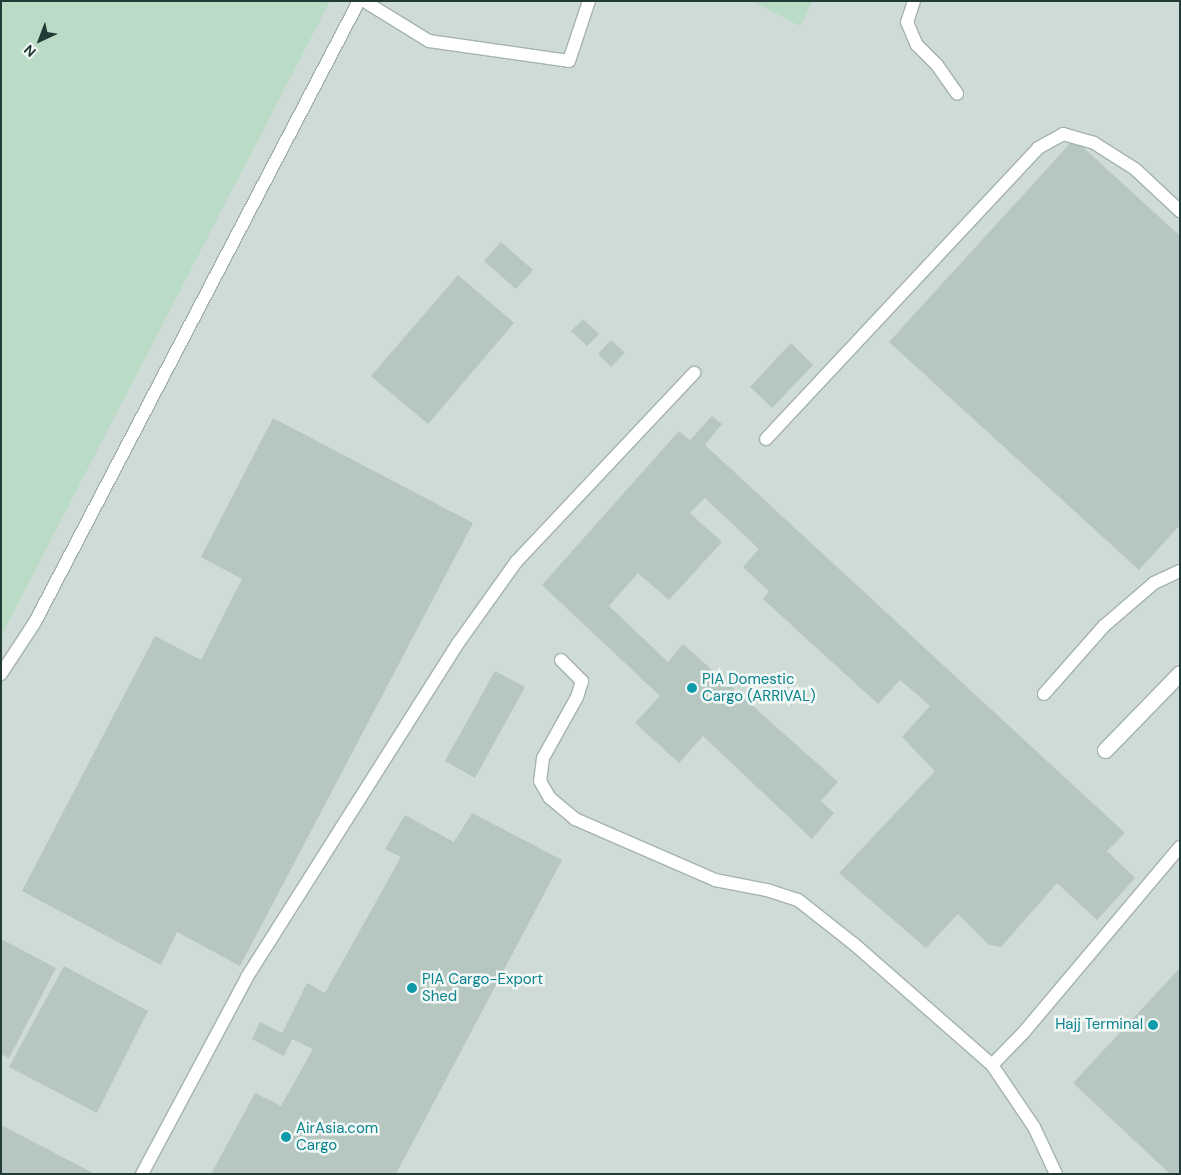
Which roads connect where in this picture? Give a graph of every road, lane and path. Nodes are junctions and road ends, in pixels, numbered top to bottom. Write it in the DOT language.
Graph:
graph roads {
  1 [pos="359,1"];
  2 [pos="364,1"];
  3 [pos="589,1"];
  4 [pos="914,1"];
  5 [pos="957,94"];
  6 [pos="1180,211"];
  7 [pos="694,373"];
  8 [pos="766,439"];
  9 [pos="1180,571"];
  10 [pos="561,660"];
  11 [pos="1180,673"];
  12 [pos="1,674"];
  13 [pos="1044,694"];
  14 [pos="1105,750"];
  15 [pos="1180,847"];
  16 [pos="992,1065"];
  17 [pos="142,1174"];
  18 [pos="1056,1174"];
  1 -- 12 [label="lane"];
  2 -- 3 [label="lane"];
  4 -- 5 [label="lane"];
  6 -- 8 [label="lane"];
  7 -- 17 [label="lane"];
  9 -- 13 [label="lane"];
  10 -- 16 [label="lane"];
  11 -- 14 [label="street"];
  15 -- 16 [label="lane"];
  16 -- 18 [label="lane"];
}
